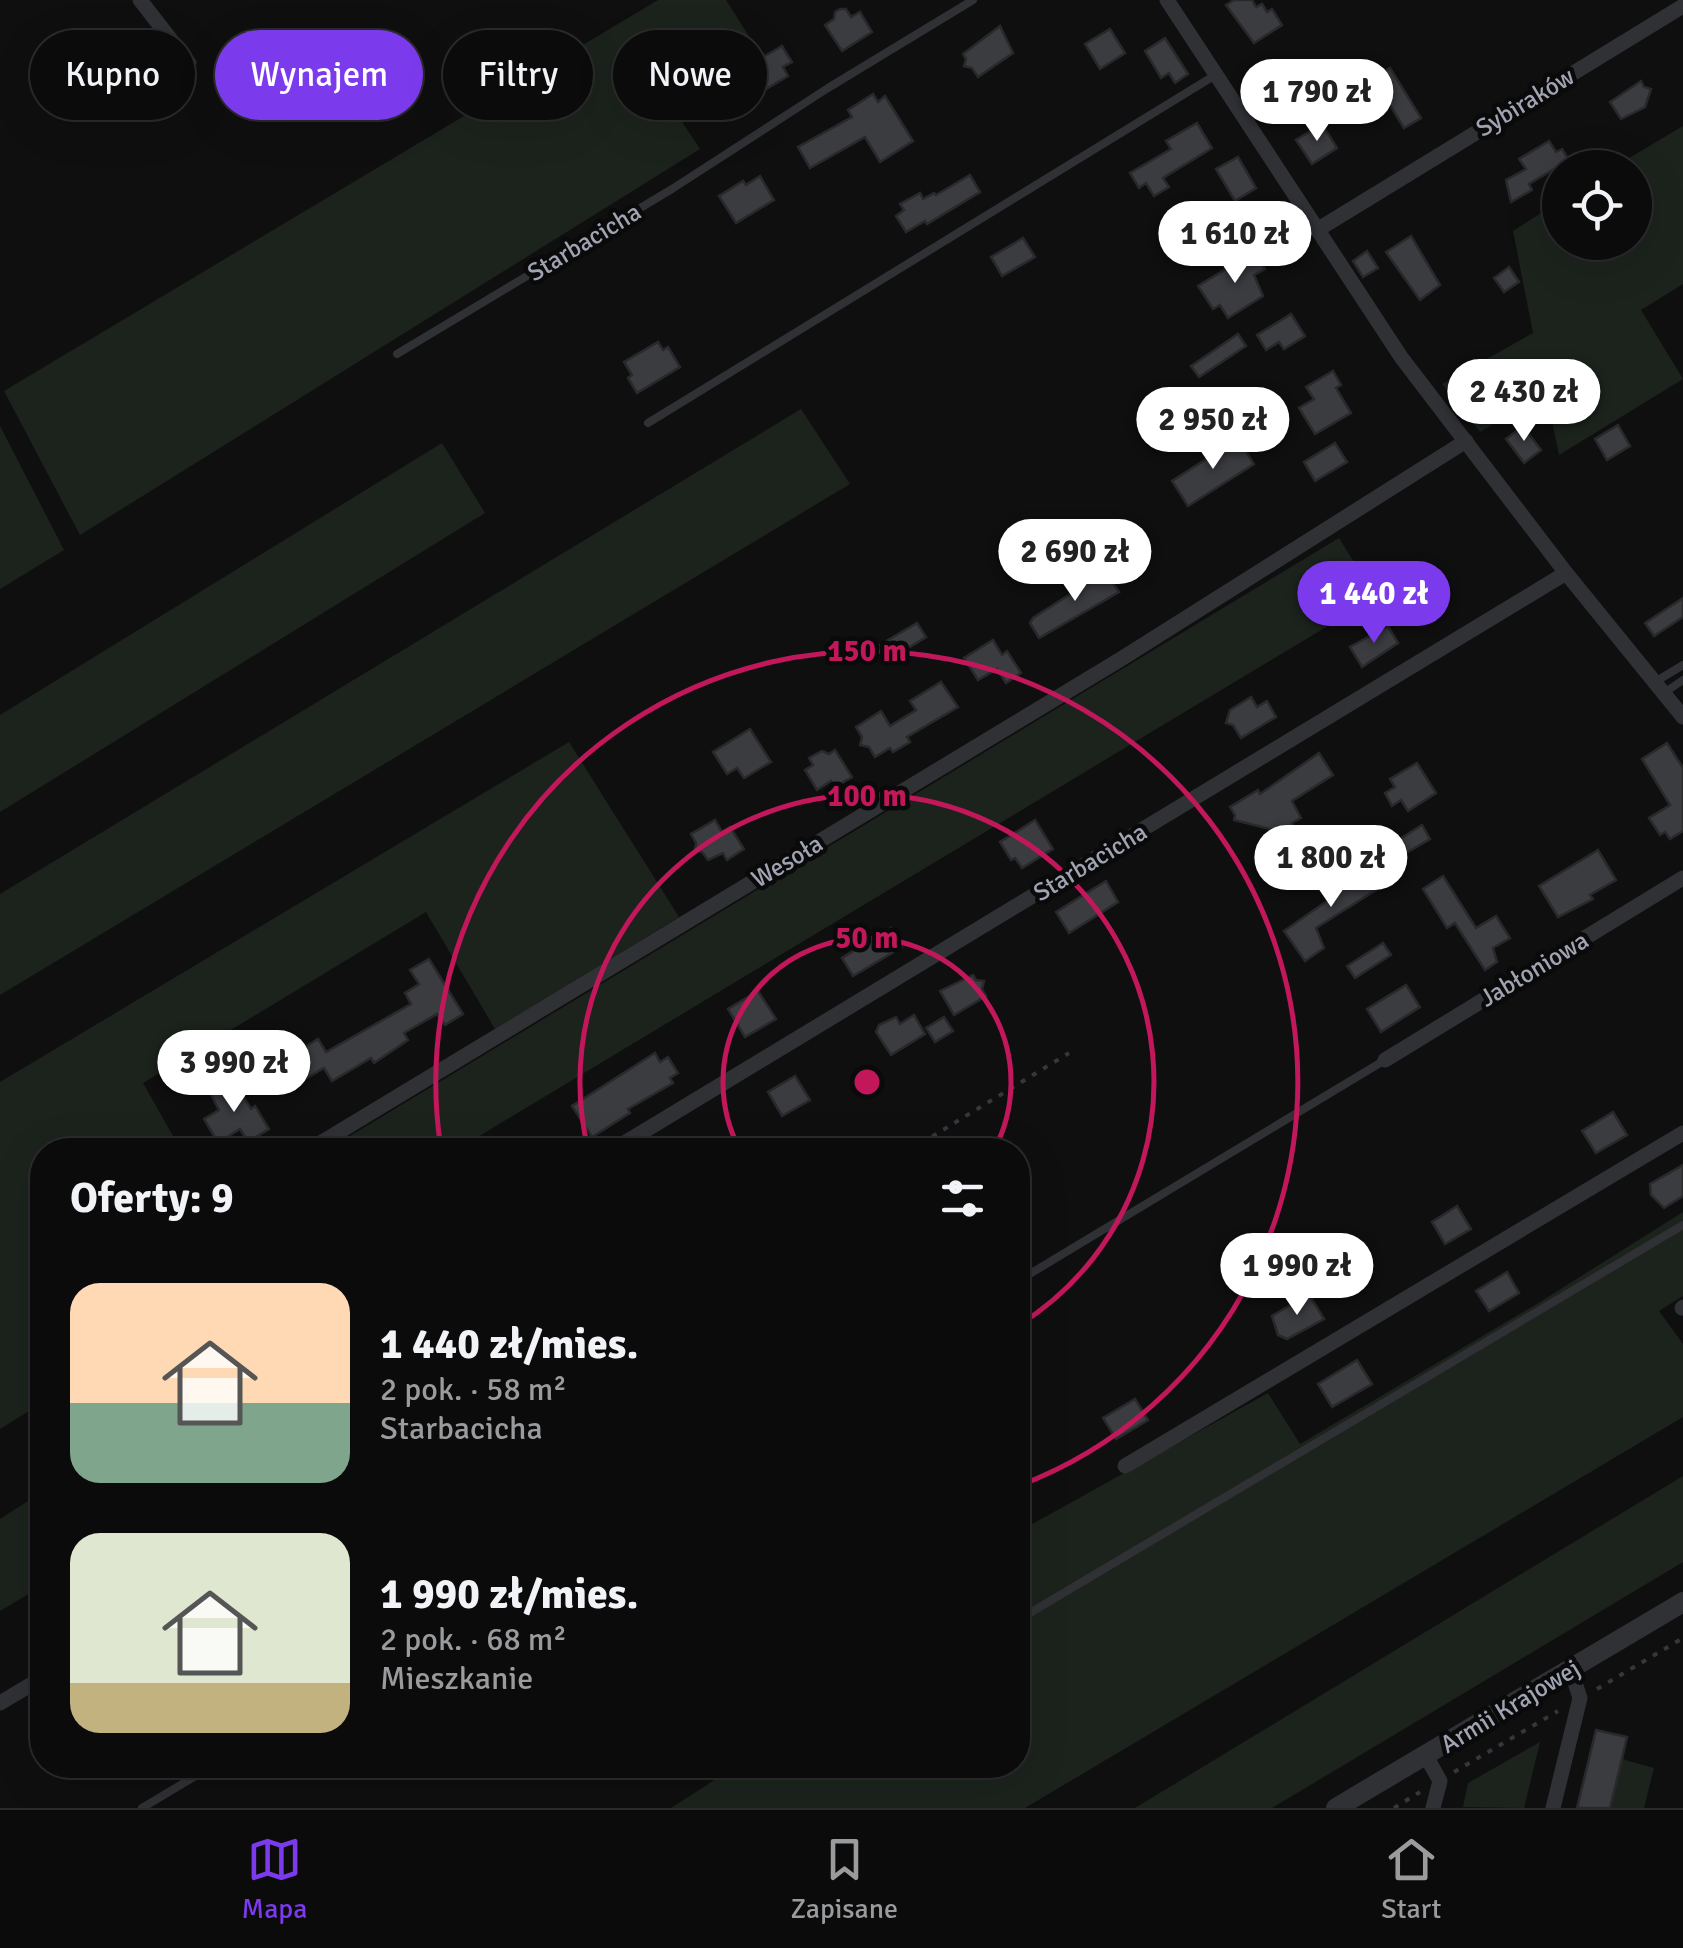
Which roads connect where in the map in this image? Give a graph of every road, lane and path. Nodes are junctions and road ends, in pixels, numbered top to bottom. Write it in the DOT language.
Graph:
graph roads {
  1 [pos="140,0"];
  2 [pos="973,0"];
  3 [pos="1172,2"];
  4 [pos="1683,6"];
  5 [pos="162,30"];
  6 [pos="1217,74"];
  7 [pos="1317,230"];
  8 [pos="397,354"];
  9 [pos="648,423"];
  10 [pos="1466,441"];
  11 [pos="1566,573"];
  12 [pos="1683,665"];
  13 [pos="1683,680"];
  14 [pos="1660,688"];
  15 [pos="1683,717"];
  16 [pos="1683,878"];
  17 [pos="1069,1053"];
  18 [pos="1386,1060"];
  19 [pos="1683,1133"];
  20 [pos="330,1138"];
  21 [pos="633,1138"];
  22 [pos="930,1138"];
  23 [pos="1683,1225"];
  24 [pos="1030,1274"];
  25 [pos="1125,1466"];
  26 [pos="1683,1602"];
  27 [pos="1030,1613"];
  28 [pos="1683,1638"];
  29 [pos="1570,1670"];
  30 [pos="30,1685"];
  31 [pos="1580,1698"];
  32 [pos="0,1703"];
  33 [pos="1426,1756"];
  34 [pos="192,1778"];
  35 [pos="1440,1780"];
  36 [pos="142,1808"];
  37 [pos="1336,1808"];
  38 [pos="1394,1808"];
  39 [pos="1434,1808"];
  40 [pos="1553,1808"];
  1 -- 5 [label="street"];
  2 -- 8 [label="lane, Starbacicha"];
  3 -- 6 [label="street"];
  4 -- 7 [label="street, Sybiraków"];
  6 -- 7 [label="street"];
  6 -- 9 [label="lane"];
  7 -- 10 [label="street"];
  10 -- 11 [label="street"];
  10 -- 20 [label="street, Wesoła"];
  11 -- 14 [label="street"];
  11 -- 21 [label="street, Starbacicha"];
  12 -- 14 [label="lane"];
  13 -- 14 [label="lane"];
  14 -- 15 [label="street"];
  16 -- 18 [label="street, Jabłoniowa"];
  17 -- 22 [label="path"];
  18 -- 24 [label="lane"];
  19 -- 25 [label="street"];
  23 -- 27 [label="lane"];
  26 -- 29 [label="street, Armii Krajowej"];
  28 -- 31 [label="path"];
  29 -- 31 [label="street"];
  29 -- 33 [label="street, Armii Krajowej"];
  30 -- 32 [label="street"];
  31 -- 35 [label="path"];
  31 -- 40 [label="street"];
  33 -- 35 [label="street"];
  33 -- 37 [label="street, Armii Krajowej"];
  34 -- 36 [label="lane"];
  35 -- 38 [label="path"];
  35 -- 39 [label="street"];
}
